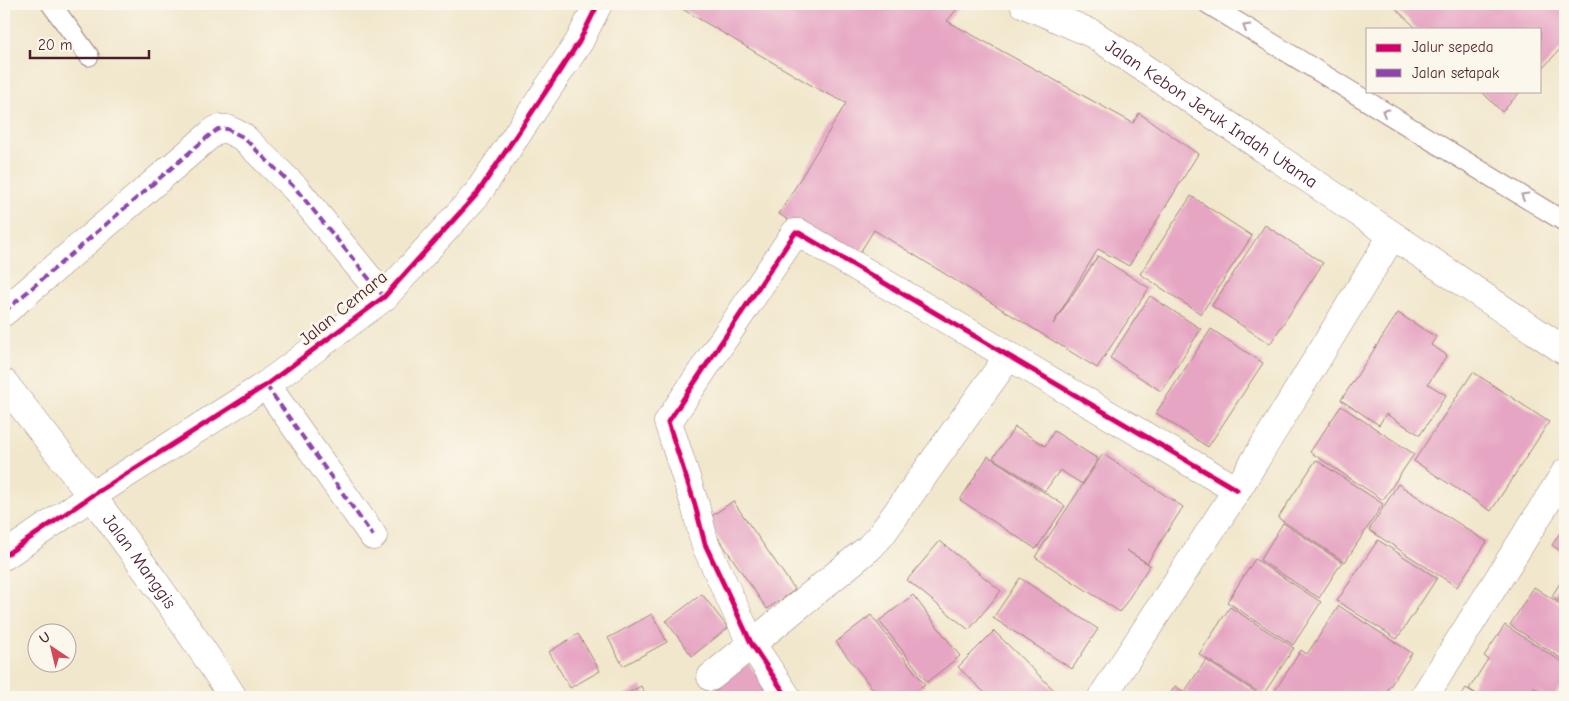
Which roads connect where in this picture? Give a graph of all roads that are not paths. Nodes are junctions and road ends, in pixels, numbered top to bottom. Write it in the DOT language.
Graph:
graph roads {
  1 [pos="51,4"];
  2 [pos="598,4"];
  3 [pos="1024,4"];
  4 [pos="1208,4"];
  5 [pos="89,56"];
  6 [pos="1565,222"];
  7 [pos="1392,236"];
  8 [pos="384,297"];
  9 [pos="4,312"];
  10 [pos="1565,351"];
  11 [pos="1008,357"];
  12 [pos="4,383"];
  13 [pos="266,385"];
  14 [pos="1565,473"];
  15 [pos="1237,490"];
  16 [pos="93,495"];
  17 [pos="373,536"];
  18 [pos="4,556"];
  19 [pos="751,643"];
  20 [pos="711,677"];
  21 [pos="233,697"];
  22 [pos="787,697"];
  23 [pos="1102,697"];
  24 [pos="1424,697"];
  1 -- 5 [label="lane"];
  2 -- 8 [label="street, Jalan Cemara"];
  3 -- 7 [label="street, Jalan Kebon Jeruk Indah Utama"];
  6 -- 4 [label="lane, one-way"];
  7 -- 10 [label="street, Jalan Kebon Jeruk Indah Utama"];
  7 -- 15 [label="street"];
  8 -- 9 [label="street"];
  8 -- 13 [label="street, Jalan Cemara"];
  11 -- 15 [label="street"];
  11 -- 19 [label="street"];
  11 -- 19 [label="street"];
  12 -- 16 [label="street, Jalan Manggis"];
  13 -- 16 [label="street, Jalan Cemara"];
  13 -- 17 [label="street"];
  14 -- 24 [label="street"];
  15 -- 23 [label="street"];
  16 -- 18 [label="street, Jalan Cemara"];
  16 -- 21 [label="street, Jalan Manggis"];
  19 -- 20 [label="street"];
  19 -- 22 [label="street"];
}
